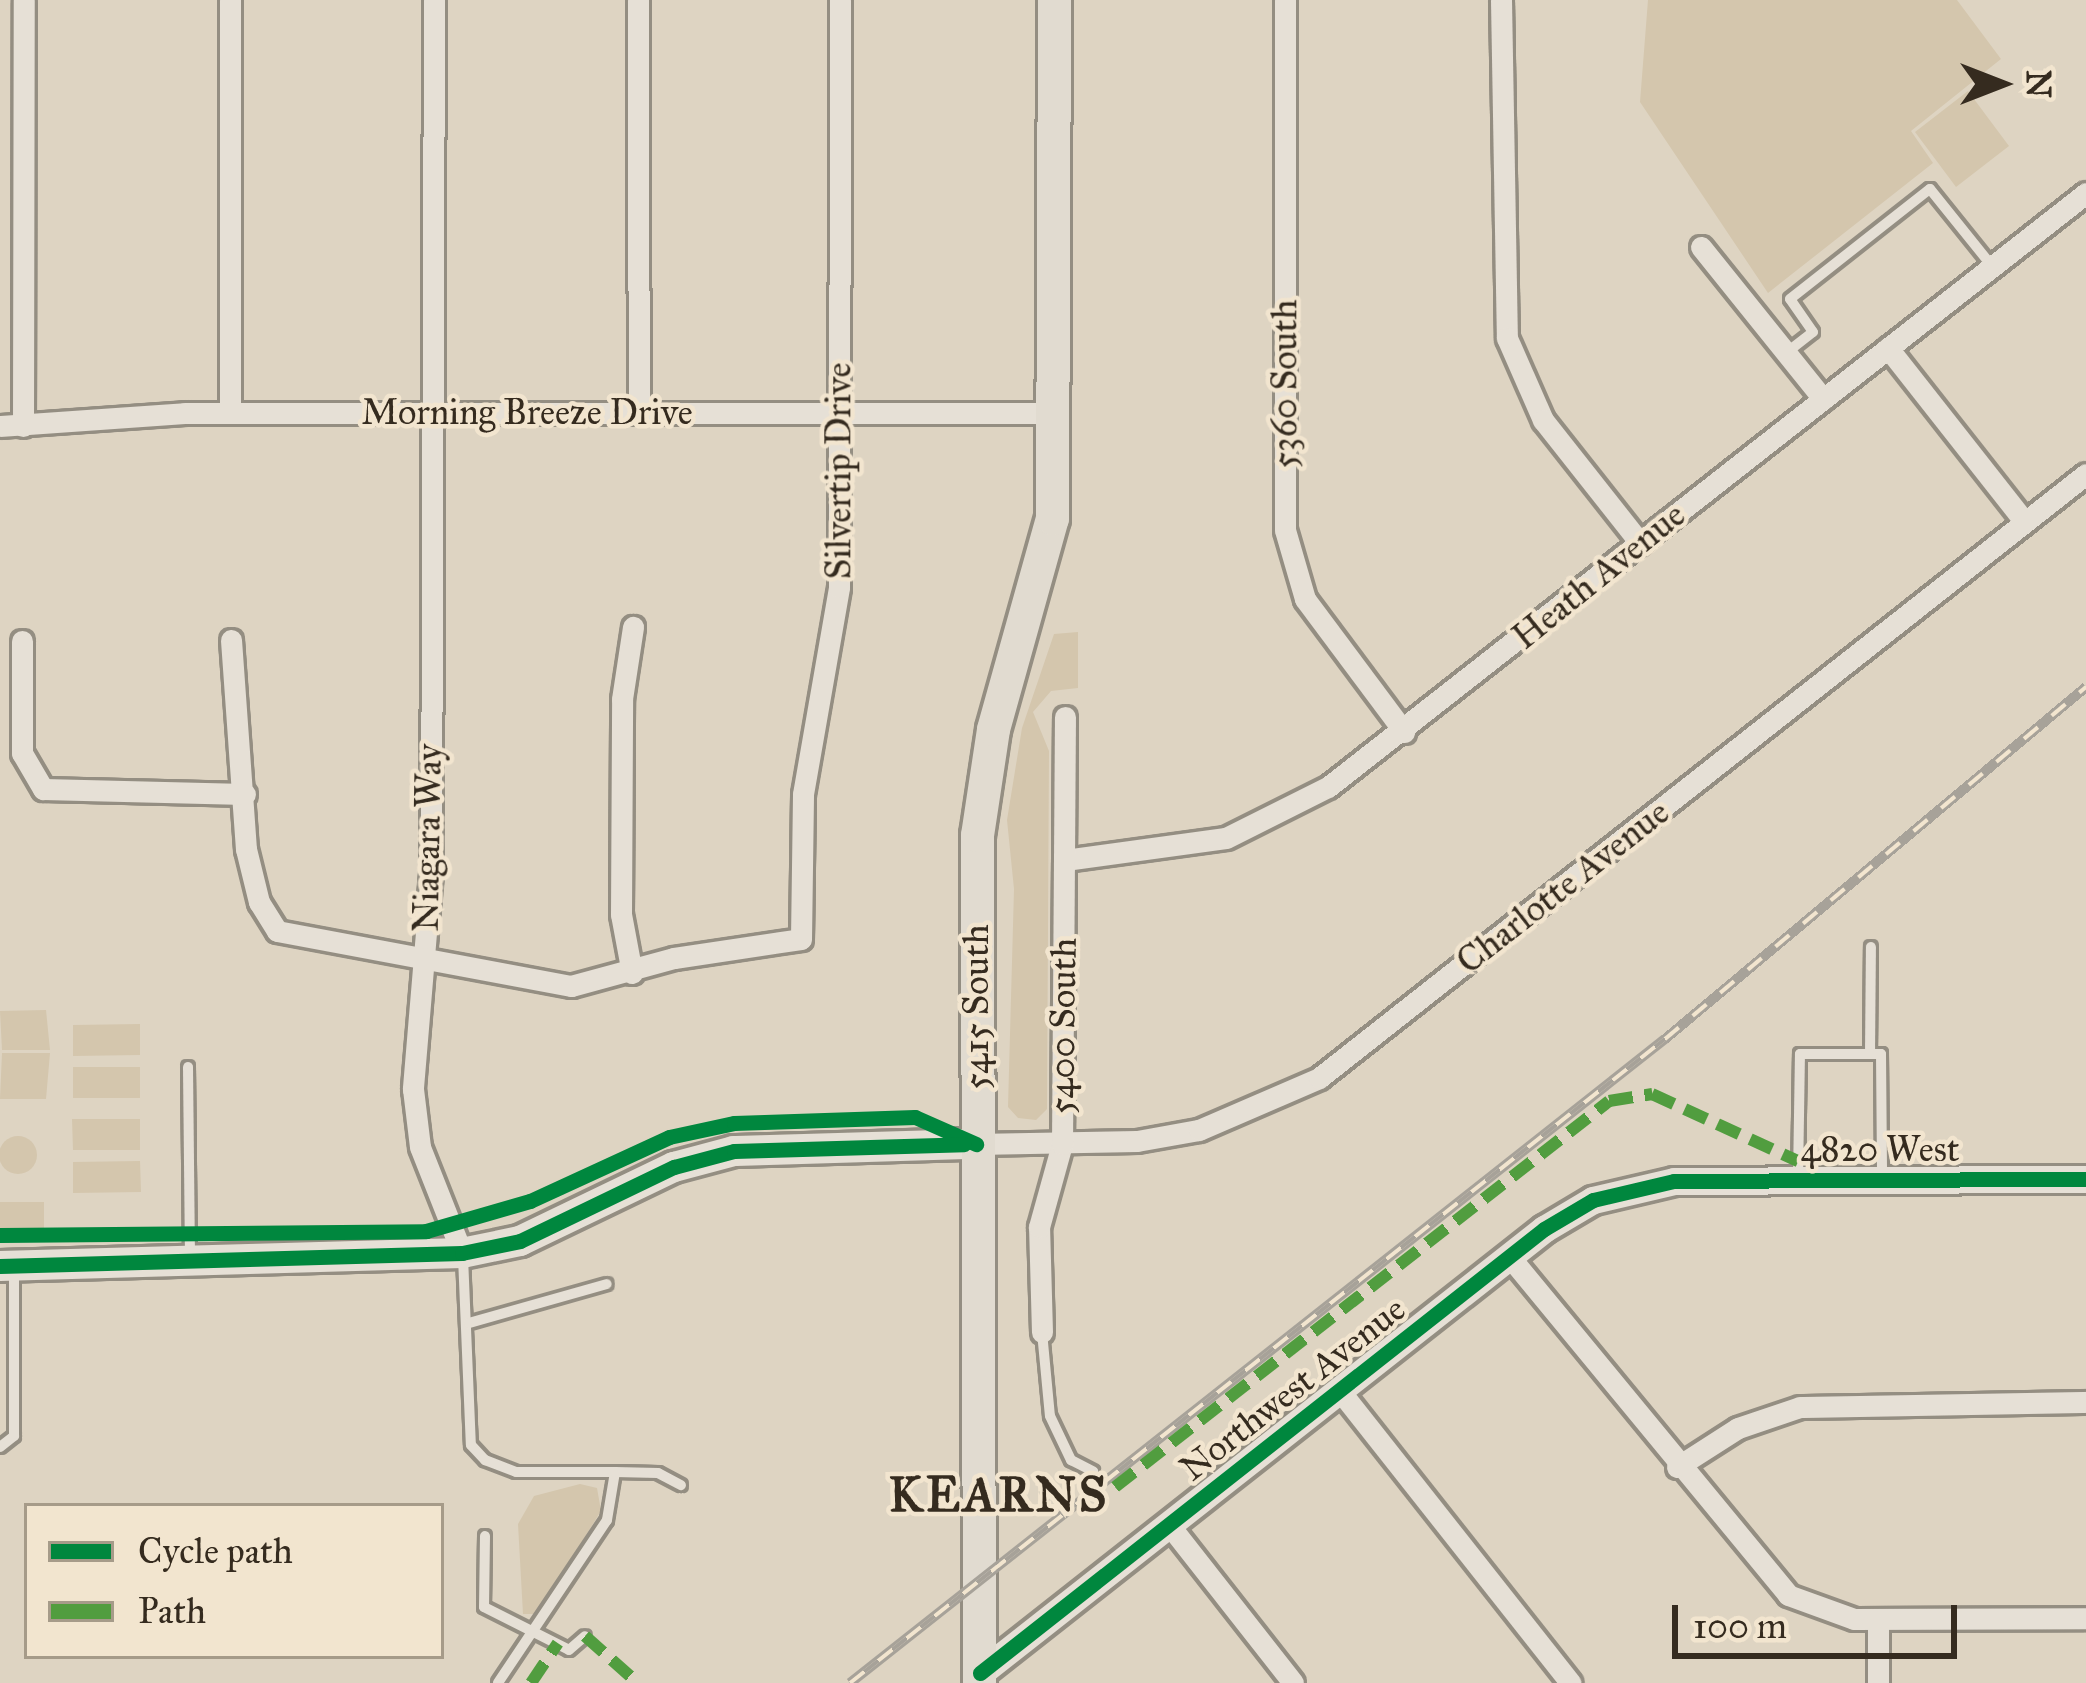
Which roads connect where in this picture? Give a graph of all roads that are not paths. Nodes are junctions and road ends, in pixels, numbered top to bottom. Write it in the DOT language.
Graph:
graph roads {
  1 [pos="23,0"];
  2 [pos="230,0"];
  3 [pos="434,0"];
  4 [pos="638,0"];
  5 [pos="839,0"];
  6 [pos="1054,0"];
  7 [pos="1285,0"];
  8 [pos="1501,0"];
  9 [pos="2086,193"];
  10 [pos="1701,247"];
  11 [pos="1992,266"];
  12 [pos="1888,347"];
  13 [pos="1786,354"];
  14 [pos="1823,399"];
  15 [pos="840,412"];
  16 [pos="230,413"];
  17 [pos="433,413"];
  18 [pos="639,413"];
  19 [pos="1055,413"];
  20 [pos="12,426"];
  21 [pos="2086,474"];
  22 [pos="2025,522"];
  23 [pos="1640,543"];
  24 [pos="633,627"];
  25 [pos="231,640"];
  26 [pos="22,641"];
  27 [pos="1065,717"];
  28 [pos="1404,732"];
  29 [pos="245,794"];
  30 [pos="1065,860"];
  31 [pos="1871,947"];
  32 [pos="426,956"];
  33 [pos="632,973"];
  34 [pos="1870,1054"];
  35 [pos="188,1067"];
  36 [pos="976,1144"];
  37 [pos="1062,1144"];
  38 [pos="2086,1179"];
  39 [pos="1798,1180"];
  40 [pos="1882,1180"];
  41 [pos="1674,1181"];
  42 [pos="463,1253"];
  43 [pos="1510,1256"];
  44 [pos="190,1263"];
  45 [pos="7,1266"];
  46 [pos="607,1284"];
  47 [pos="470,1322"];
  48 [pos="1042,1332"];
  49 [pos="1340,1391"];
  50 [pos="2086,1402"];
  51 [pos="0,1447"];
  52 [pos="1677,1467"];
  53 [pos="615,1472"];
  54 [pos="1093,1472"];
  55 [pos="681,1485"];
  56 [pos="1169,1526"];
  57 [pos="484,1536"];
  58 [pos="2086,1618"];
  59 [pos="1878,1620"];
  60 [pos="534,1629"];
  61 [pos="585,1636"];
  62 [pos="976,1680"];
  63 [pos="498,1683"];
  64 [pos="1293,1683"];
  65 [pos="1571,1683"];
  66 [pos="1878,1683"];
  1 -- 20 [label="street"];
  2 -- 16 [label="street"];
  3 -- 17 [label="street, Niagara Way"];
  4 -- 18 [label="street"];
  5 -- 15 [label="street, Silvertip Drive"];
  6 -- 19 [label="main road"];
  7 -- 28 [label="street, 5360 South"];
  8 -- 23 [label="street"];
  9 -- 11 [label="street, Heath Avenue"];
  10 -- 13 [label="street"];
  11 -- 12 [label="street, Heath Avenue"];
  11 -- 13 [label="lane"];
  12 -- 14 [label="street, Heath Avenue"];
  12 -- 22 [label="street"];
  13 -- 14 [label="street"];
  14 -- 23 [label="street, Heath Avenue"];
  15 -- 18 [label="street, Morning Breeze Drive"];
  15 -- 19 [label="street, Morning Breeze Drive"];
  15 -- 33 [label="street, Silvertip Drive"];
  16 -- 17 [label="street, Morning Breeze Drive"];
  16 -- 20 [label="street, Morning Breeze Drive"];
  17 -- 18 [label="street, Morning Breeze Drive"];
  17 -- 32 [label="street, Niagara Way"];
  19 -- 36 [label="main road, 5415 South"];
  21 -- 22 [label="street, Charlotte Avenue"];
  22 -- 37 [label="street, Charlotte Avenue"];
  23 -- 28 [label="street, Heath Avenue"];
  24 -- 33 [label="street"];
  25 -- 29 [label="street"];
  26 -- 29 [label="street"];
  27 -- 30 [label="street, 5400 South"];
  28 -- 30 [label="street, Heath Avenue"];
  29 -- 32 [label="street"];
  30 -- 37 [label="street, 5400 South"];
  31 -- 34 [label="lane"];
  32 -- 33 [label="street"];
  32 -- 42 [label="street, Niagara Way"];
  34 -- 39 [label="lane"];
  34 -- 40 [label="lane"];
  35 -- 44 [label="lane"];
  36 -- 37 [label="street, Charlotte Avenue"];
  36 -- 42 [label="main road"];
  36 -- 62 [label="main road, 5415 South"];
  37 -- 48 [label="street, 5400 South"];
  38 -- 40 [label="street, 4820 West"];
  39 -- 40 [label="street, 4820 West"];
  39 -- 41 [label="street, 4820 West"];
  41 -- 43 [label="street, Northwest Avenue"];
  42 -- 44 [label="main road"];
  42 -- 47 [label="lane"];
  43 -- 49 [label="street, Northwest Avenue"];
  43 -- 52 [label="street"];
  44 -- 45 [label="main road"];
  45 -- 51 [label="lane"];
  46 -- 47 [label="lane"];
  47 -- 53 [label="lane"];
  48 -- 54 [label="lane"];
  49 -- 56 [label="street, Northwest Avenue"];
  49 -- 65 [label="street"];
  50 -- 52 [label="street"];
  52 -- 59 [label="street"];
  53 -- 55 [label="lane"];
  53 -- 60 [label="lane"];
  56 -- 62 [label="street, Northwest Avenue"];
  56 -- 64 [label="street"];
  57 -- 60 [label="lane"];
  58 -- 59 [label="street"];
  59 -- 66 [label="street"];
  60 -- 61 [label="lane"];
  60 -- 63 [label="lane"];
}
